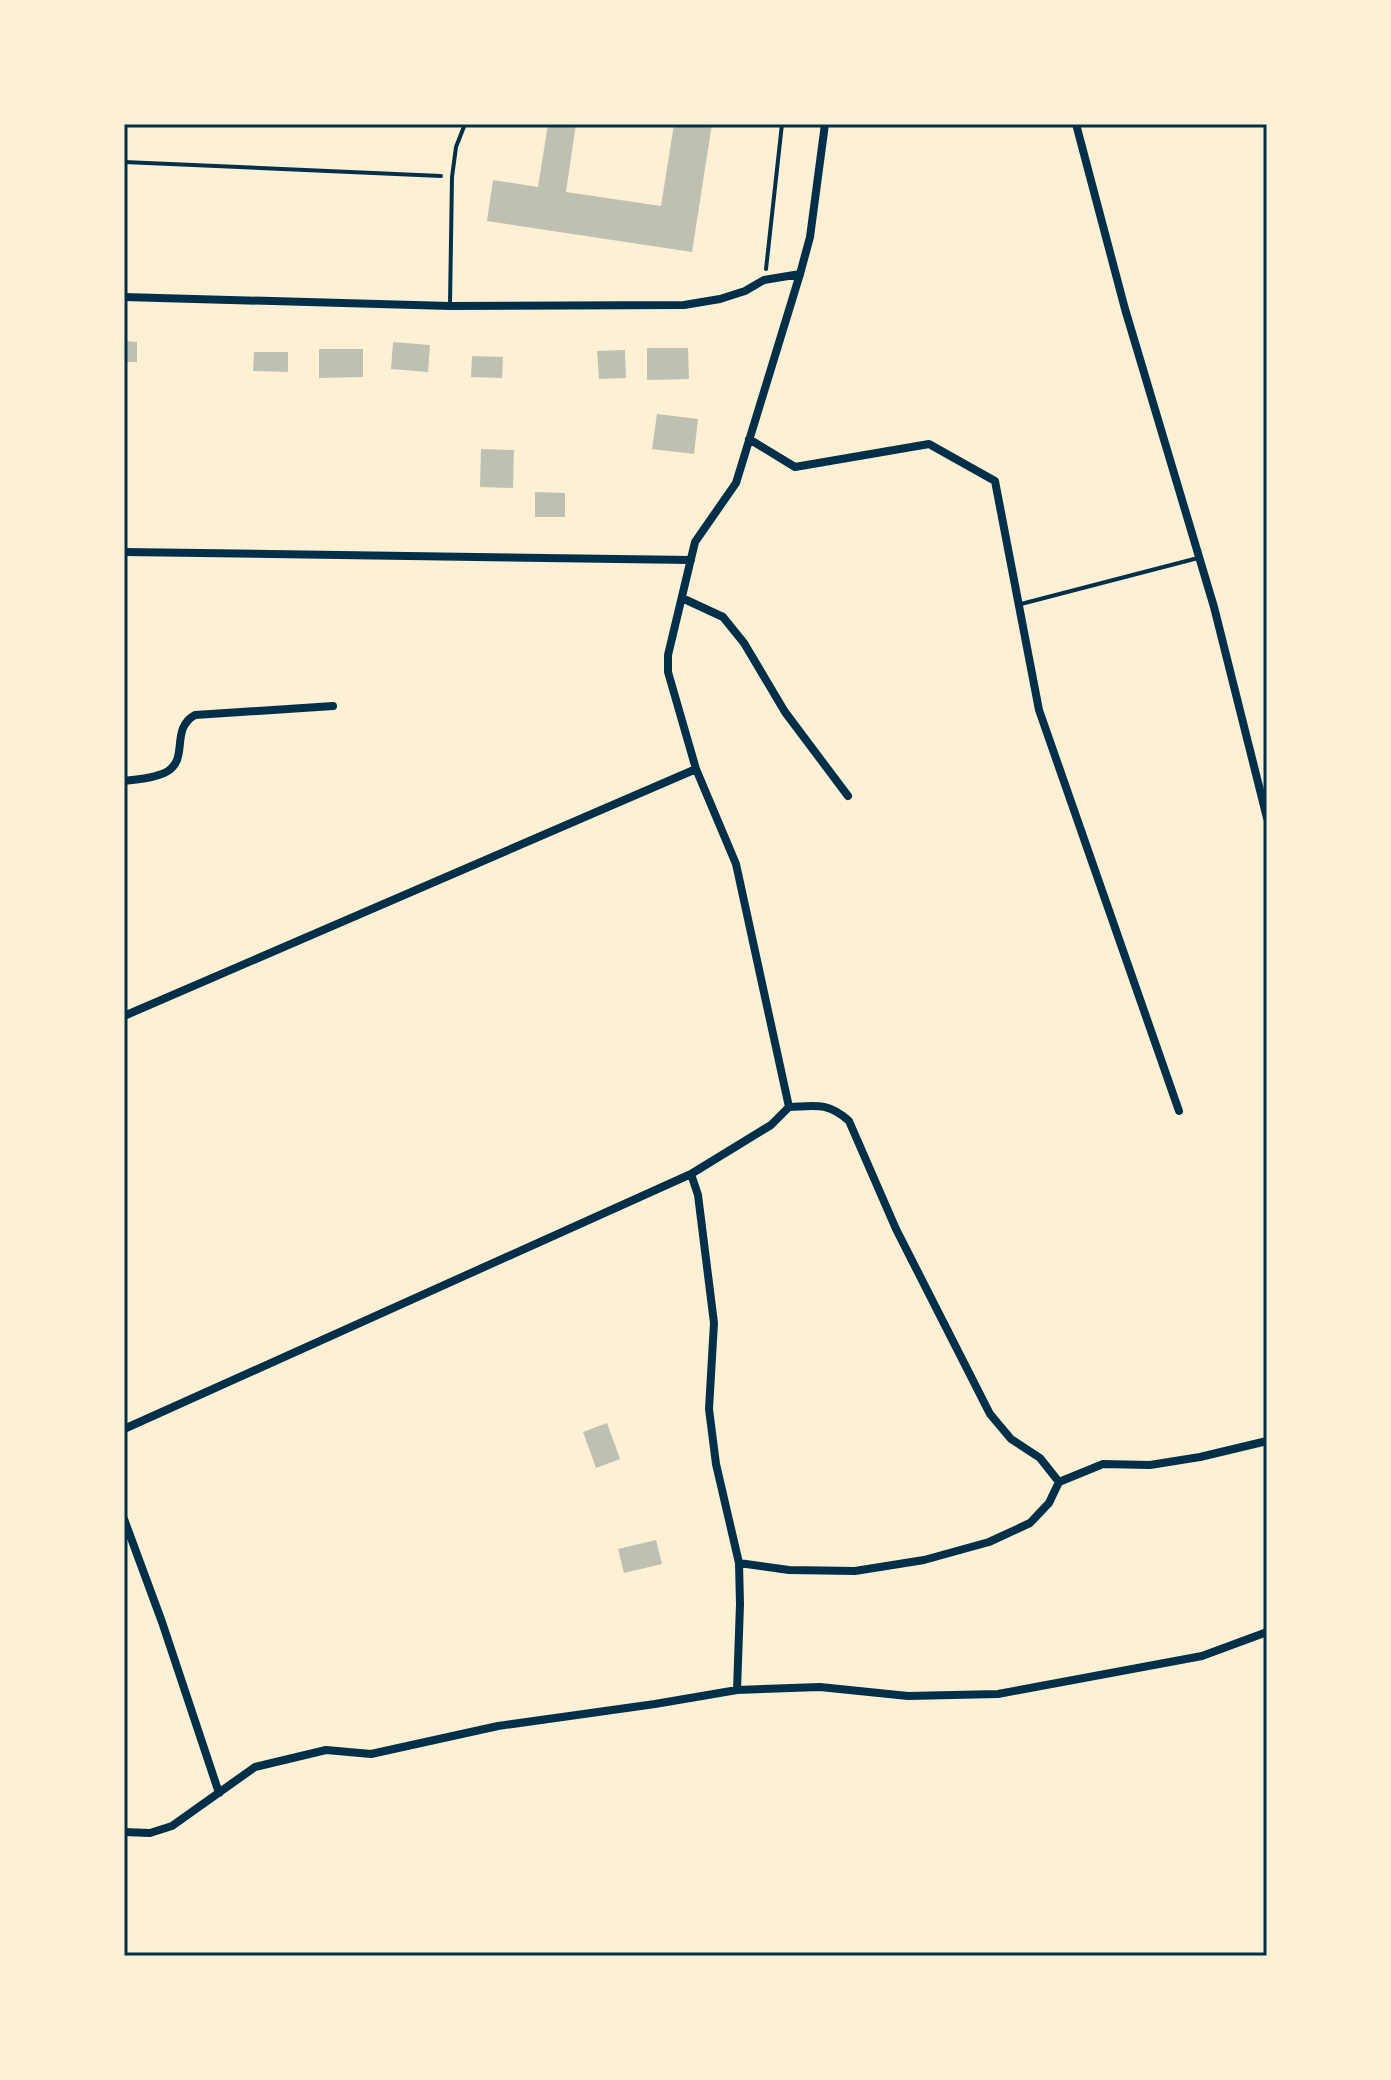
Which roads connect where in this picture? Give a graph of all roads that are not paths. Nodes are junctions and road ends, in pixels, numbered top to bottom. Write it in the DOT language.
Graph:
graph roads {
  1 [pos="465,124"];
  2 [pos="825,124"];
  3 [pos="1076,124"];
  4 [pos="800,274"];
  5 [pos="124,297"];
  6 [pos="450,306"];
  7 [pos="749,439"];
  8 [pos="124,552"];
  9 [pos="1199,558"];
  10 [pos="691,560"];
  11 [pos="682,598"];
  12 [pos="1019,604"];
  13 [pos="333,706"];
  14 [pos="696,769"];
  15 [pos="124,781"];
  16 [pos="848,796"];
  17 [pos="1267,818"];
  18 [pos="124,1016"];
  19 [pos="789,1107"];
  20 [pos="1179,1111"];
  21 [pos="691,1174"];
  22 [pos="124,1429"];
  23 [pos="1267,1441"];
  24 [pos="1059,1482"];
  25 [pos="124,1519"];
  26 [pos="739,1563"];
  27 [pos="1267,1632"];
  28 [pos="737,1690"];
  29 [pos="219,1793"];
  30 [pos="124,1832"];
  1 -- 6 [label="lane"];
  2 -- 4 [label="street"];
  3 -- 9 [label="street"];
  4 -- 6 [label="street"];
  4 -- 7 [label="street"];
  5 -- 6 [label="street"];
  7 -- 10 [label="street"];
  7 -- 12 [label="street"];
  8 -- 10 [label="street"];
  9 -- 12 [label="lane"];
  9 -- 17 [label="street"];
  10 -- 11 [label="street"];
  11 -- 14 [label="street"];
  11 -- 16 [label="street"];
  12 -- 20 [label="street"];
  13 -- 15 [label="street"];
  14 -- 18 [label="street"];
  14 -- 19 [label="street"];
  19 -- 21 [label="street"];
  19 -- 24 [label="street"];
  21 -- 22 [label="street"];
  21 -- 26 [label="street"];
  23 -- 24 [label="street"];
  24 -- 26 [label="street"];
  25 -- 29 [label="street"];
  26 -- 28 [label="street"];
  27 -- 28 [label="street"];
  28 -- 29 [label="street"];
  29 -- 30 [label="street"];
}
